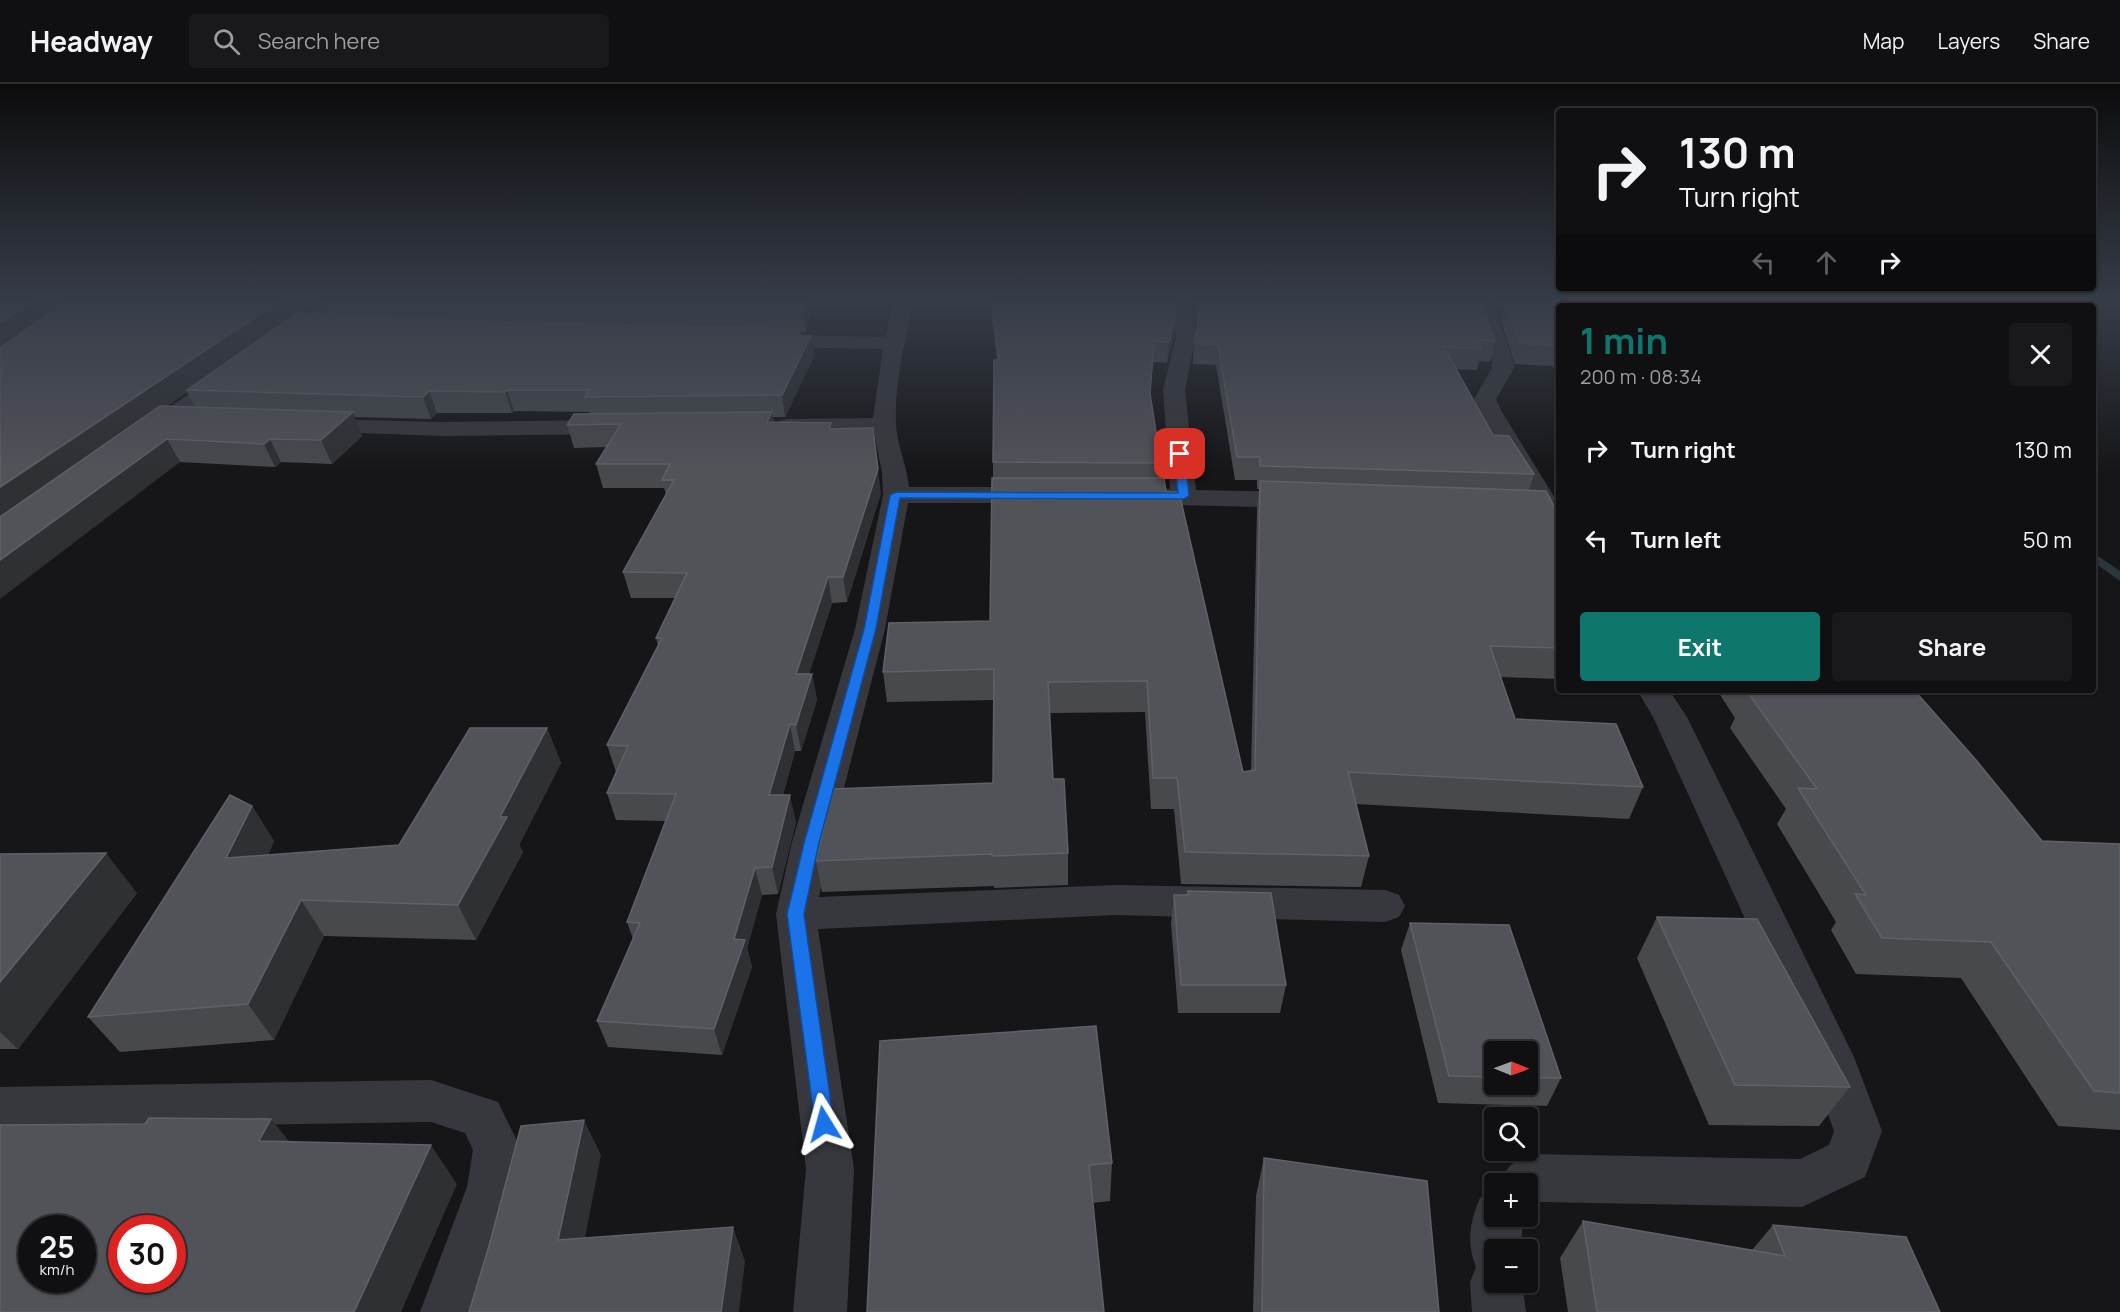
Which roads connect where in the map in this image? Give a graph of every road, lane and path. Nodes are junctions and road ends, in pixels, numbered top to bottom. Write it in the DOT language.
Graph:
graph roads {
  1 [pos="893,357"];
  2 [pos="1181,357"];
  3 [pos="1502,357"];
  4 [pos="244,366"];
  5 [pos="167,420"];
  6 [pos="202,422"];
  7 [pos="884,425"];
  8 [pos="294,426"];
  9 [pos="765,426"];
  10 [pos="634,427"];
  11 [pos="130,447"];
  12 [pos="896,495"];
  13 [pos="1057,495"];
  14 [pos="1114,496"];
  15 [pos="1184,496"];
  16 [pos="1325,501"];
  17 [pos="1545,516"];
  18 [pos="1655,693"];
  19 [pos="1385,906"];
  20 [pos="796,914"];
  21 [pos="0,1108"];
  22 [pos="1538,1178"];
  23 [pos="1497,1293"];
  24 [pos="447,1312"];
  25 [pos="820,1312"];
  26 [pos="1499,1312"];
  1 -- 7 [label="street"];
  2 -- 15 [label="street"];
  3 -- 17 [label="street"];
  4 -- 5 [label="street"];
  5 -- 6 [label="street"];
  5 -- 11 [label="street"];
  7 -- 9 [label="street"];
  7 -- 12 [label="street"];
  8 -- 10 [label="street"];
  12 -- 13 [label="street"];
  12 -- 20 [label="street"];
  14 -- 15 [label="street"];
  15 -- 16 [label="street"];
  18 -- 22 [label="street"];
  19 -- 20 [label="street"];
  20 -- 25 [label="street"];
  21 -- 24 [label="street"];
  23 -- 26 [label="street"];
}
